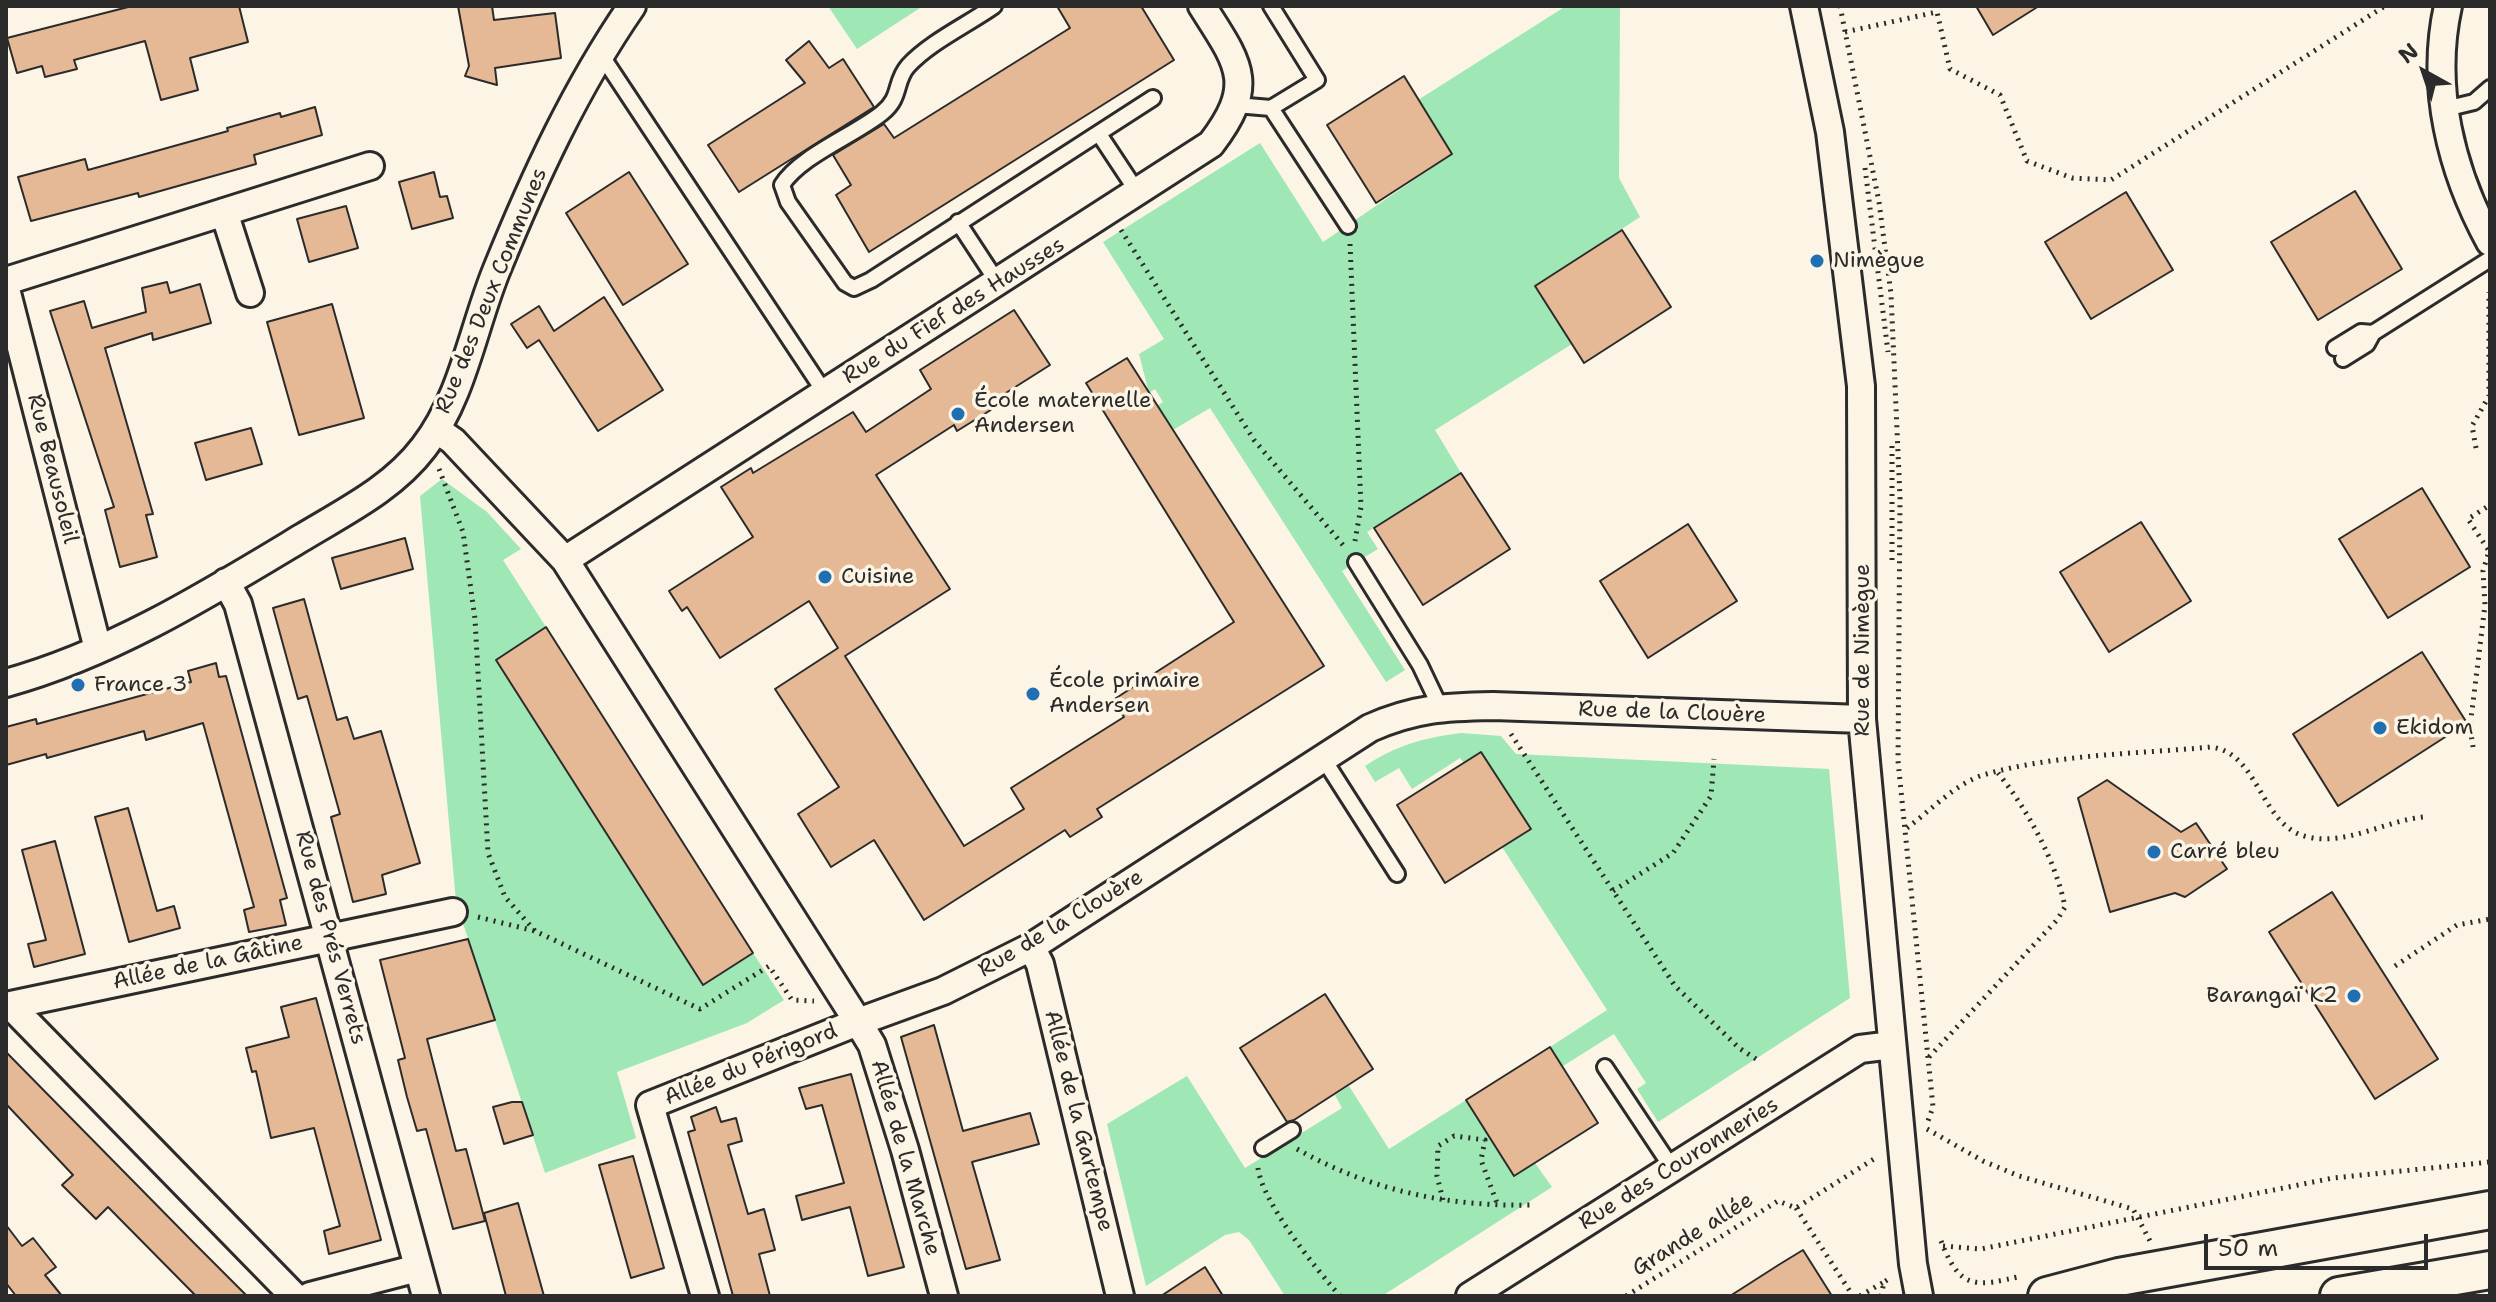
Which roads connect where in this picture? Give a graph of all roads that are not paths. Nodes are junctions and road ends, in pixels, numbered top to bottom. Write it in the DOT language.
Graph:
graph roads {
  1 [pos="632,6"];
  2 [pos="994,6"];
  3 [pos="1202,6"];
  4 [pos="1271,6"];
  5 [pos="1804,6"];
  6 [pos="2448,6"];
  7 [pos="602,56"];
  8 [pos="2490,88"];
  9 [pos="1153,98"];
  10 [pos="1236,105"];
  11 [pos="1271,108"];
  12 [pos="2445,109"];
  13 [pos="1099,134"];
  14 [pos="370,166"];
  15 [pos="1138,193"];
  16 [pos="224,212"];
  17 [pos="958,222"];
  18 [pos="1348,226"];
  19 [pos="2490,242"];
  20 [pos="2490,259"];
  21 [pos="6,281"];
  22 [pos="998,283"];
  23 [pos="6,289"];
  24 [pos="250,293"];
  25 [pos="2339,354"];
  26 [pos="825,393"];
  27 [pos="444,435"];
  28 [pos="565,560"];
  29 [pos="1356,562"];
  30 [pos="226,582"];
  31 [pos="98,649"];
  32 [pos="6,683"];
  33 [pos="1440,707"];
  34 [pos="1862,719"];
  35 [pos="1323,758"];
  36 [pos="1397,874"];
  37 [pos="453,912"];
  38 [pos="330,938"];
  39 [pos="1031,947"];
  40 [pos="8,1005"];
  41 [pos="858,1022"];
  42 [pos="1892,1045"];
  43 [pos="1605,1067"];
  44 [pos="1285,1134"];
  45 [pos="1263,1148"];
  46 [pos="1672,1168"];
  47 [pos="2490,1210"];
  48 [pos="418,1268"];
  49 [pos="2490,1270"];
  50 [pos="294,1296"];
  51 [pos="310,1296"];
  52 [pos="426,1296"];
  53 [pos="705,1296"];
  54 [pos="944,1296"];
  55 [pos="1120,1296"];
  56 [pos="1470,1296"];
  57 [pos="1919,1296"];
  58 [pos="2047,1296"];
  59 [pos="2339,1296"];
  1 -- 7 [label="street, Rue des Deux Communes"];
  2 -- 17 [label="lane"];
  3 -- 10 [label="street"];
  4 -- 11 [label="lane"];
  5 -- 34 [label="street, Rue de Nimègue"];
  6 -- 12 [label="street"];
  7 -- 26 [label="lane"];
  7 -- 27 [label="street, Rue des Deux Communes"];
  8 -- 12 [label="lane"];
  9 -- 13 [label="lane"];
  10 -- 11 [label="lane"];
  10 -- 15 [label="street, Rue du Fief des Hausses"];
  11 -- 18 [label="lane"];
  12 -- 19 [label="street"];
  13 -- 15 [label="lane"];
  13 -- 17 [label="lane"];
  14 -- 16 [label="street"];
  15 -- 22 [label="street, Rue du Fief des Hausses"];
  16 -- 21 [label="street"];
  16 -- 24 [label="street"];
  17 -- 22 [label="lane"];
  20 -- 25 [label="lane"];
  22 -- 26 [label="street, Rue du Fief des Hausses"];
  23 -- 31 [label="street, Rue Beausoleil"];
  26 -- 28 [label="street, Rue du Fief des Hausses"];
  27 -- 28 [label="street"];
  27 -- 30 [label="street, Rue des Deux Communes"];
  28 -- 41 [label="street"];
  29 -- 33 [label="lane"];
  30 -- 31 [label="street, Rue des Deux Communes"];
  30 -- 38 [label="street, Rue des Prés Verrets"];
  31 -- 32 [label="street, Rue des Deux Communes"];
  33 -- 34 [label="street, Rue de la Clouère"];
  33 -- 35 [label="street, Rue de la Clouère"];
  34 -- 42 [label="street, Rue de Nimègue"];
  35 -- 36 [label="lane"];
  35 -- 39 [label="street, Rue de la Clouère"];
  37 -- 38 [label="street, Allée de la Gâtine"];
  38 -- 40 [label="street, Allée de la Gâtine"];
  38 -- 48 [label="street, Rue des Prés Verrets"];
  39 -- 41 [label="street, Rue de la Clouère"];
  39 -- 55 [label="street, Allée de la Gartempe"];
  40 -- 50 [label="street, Allée de la Gâtine"];
  41 -- 53 [label="street, Allée du Périgord"];
  41 -- 54 [label="street, Allée de la Marche"];
  42 -- 46 [label="street, Rue des Couronneries"];
  42 -- 57 [label="street, Rue de Nimègue"];
  43 -- 46 [label="lane"];
  44 -- 45 [label="lane"];
  46 -- 56 [label="street, Rue des Couronneries"];
  47 -- 58 [label="main road"];
  48 -- 51 [label="street"];
  48 -- 52 [label="street, Rue des Prés Verrets"];
  49 -- 59 [label="main road"];
}
